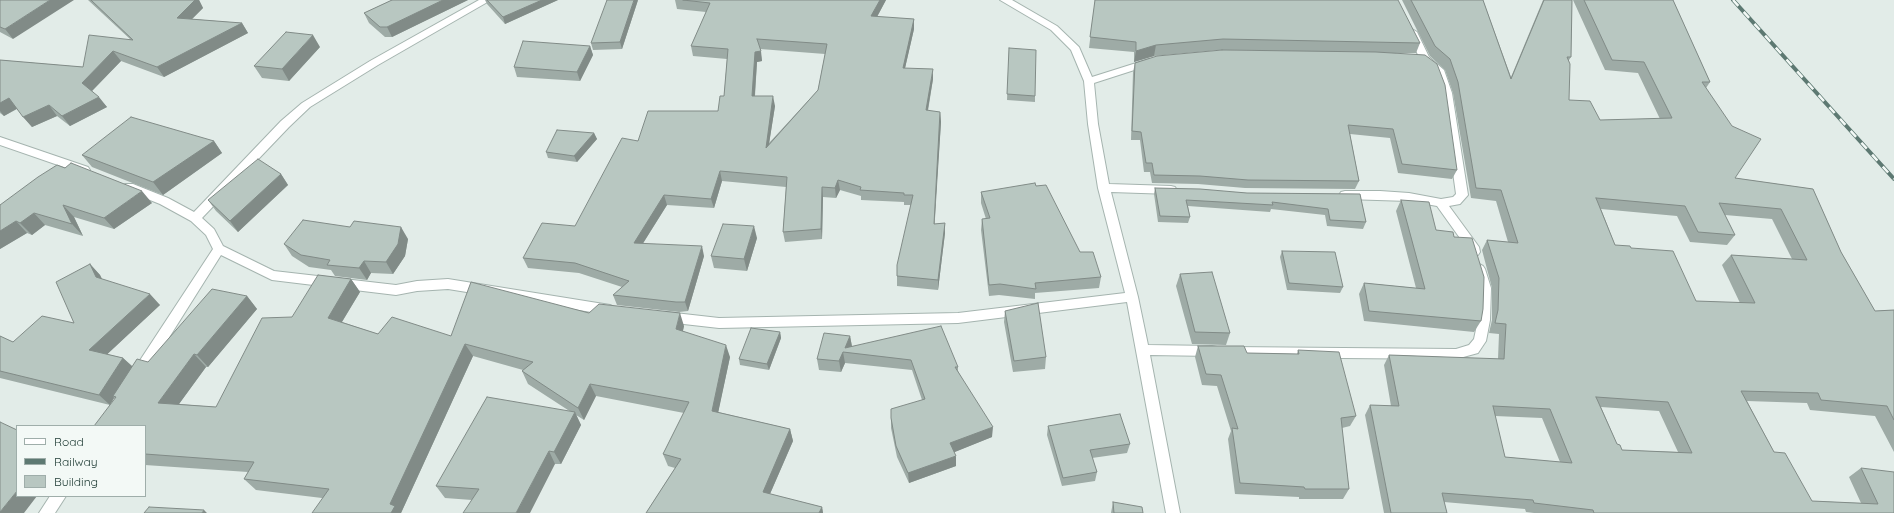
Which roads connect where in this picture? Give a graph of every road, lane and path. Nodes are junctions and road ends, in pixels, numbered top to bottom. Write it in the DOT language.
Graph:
graph roads {
  1 [pos="486,0"];
  2 [pos="1006,0"];
  3 [pos="1408,25"];
  4 [pos="1411,58"];
  5 [pos="1426,59"];
  6 [pos="1160,60"];
  7 [pos="1089,81"];
  8 [pos="0,141"];
  9 [pos="74,166"];
  10 [pos="60,174"];
  11 [pos="98,175"];
  12 [pos="120,184"];
  13 [pos="1104,188"];
  14 [pos="1182,190"];
  15 [pos="1334,195"];
  16 [pos="1442,203"];
  17 [pos="195,218"];
  18 [pos="219,249"];
  19 [pos="1132,297"];
  20 [pos="620,312"];
  21 [pos="651,315"];
  22 [pos="1143,350"];
  23 [pos="132,384"];
  24 [pos="58,497"];
  25 [pos="46,513"];
  26 [pos="1173,513"];
  1 -- 17 [label="street"];
  2 -- 7 [label="street"];
  3 -- 5 [label="street"];
  4 -- 5 [label="street"];
  5 -- 16 [label="street"];
  6 -- 7 [label="street"];
  7 -- 13 [label="street"];
  8 -- 9 [label="street"];
  9 -- 10 [label="street"];
  9 -- 11 [label="street"];
  12 -- 17 [label="street"];
  13 -- 14 [label="street"];
  13 -- 19 [label="street"];
  15 -- 16 [label="street"];
  16 -- 22 [label="street"];
  17 -- 18 [label="street"];
  18 -- 20 [label="street"];
  18 -- 23 [label="street"];
  19 -- 21 [label="street"];
  19 -- 22 [label="street"];
  22 -- 26 [label="street"];
  24 -- 25 [label="street"];
}
